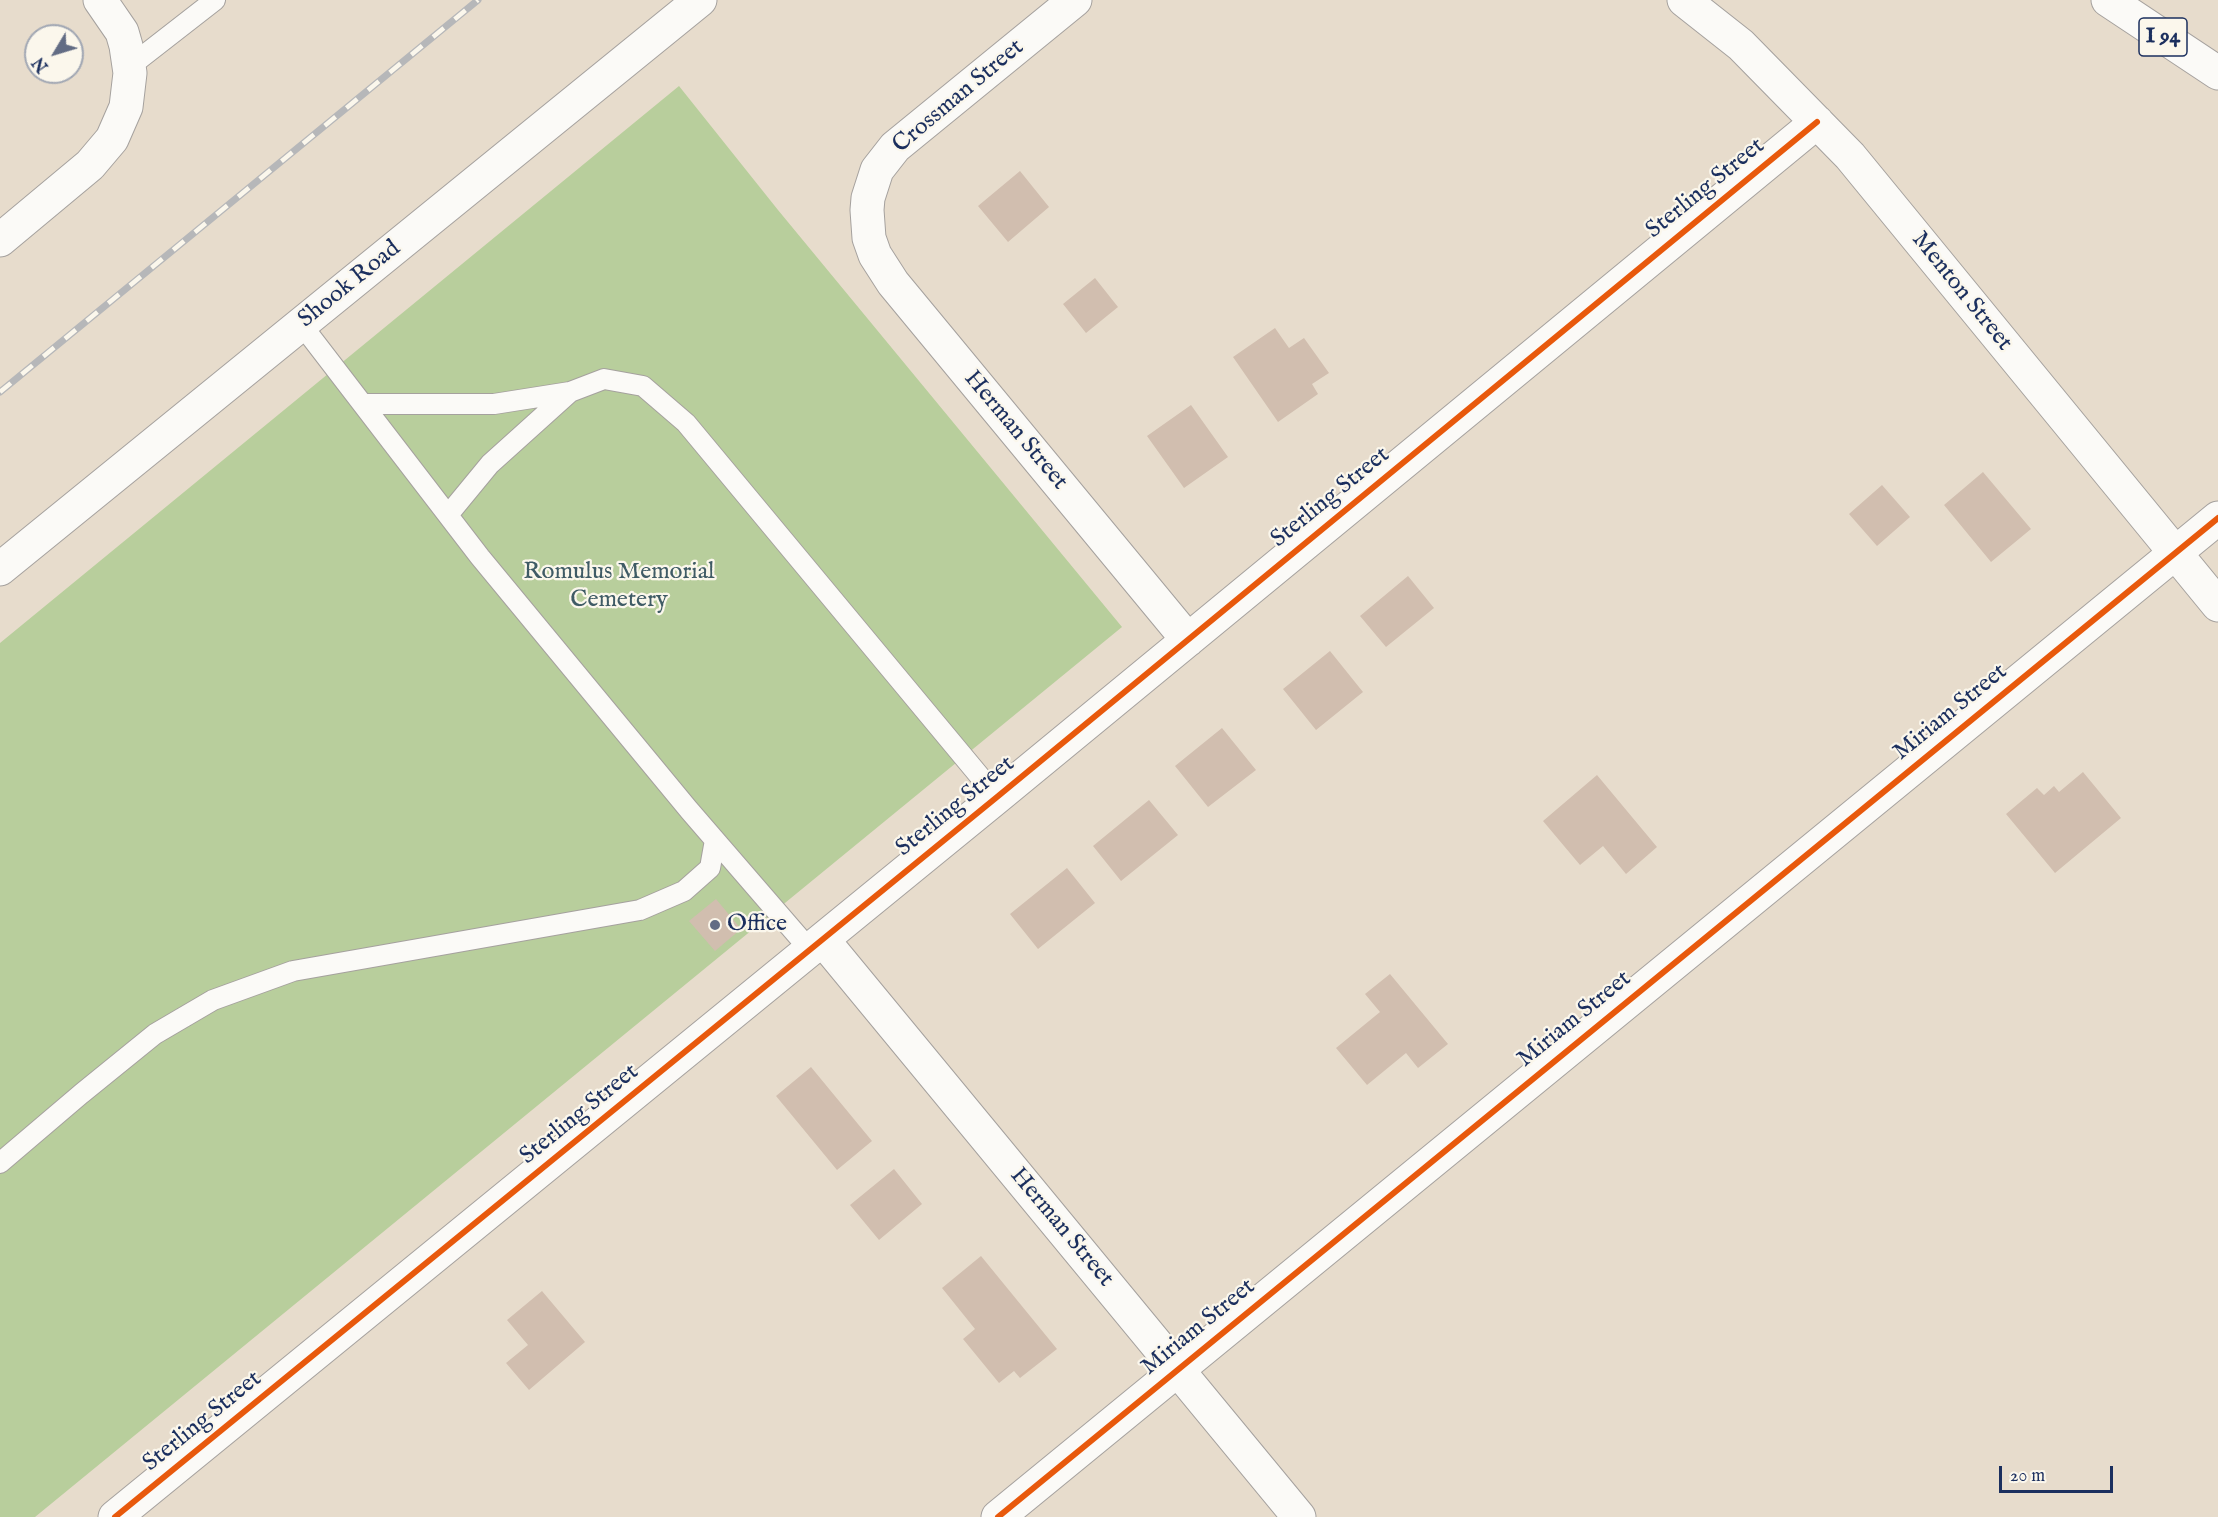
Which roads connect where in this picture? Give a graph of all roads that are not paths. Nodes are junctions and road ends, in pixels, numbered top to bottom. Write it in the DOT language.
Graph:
graph roads {
  1 [pos="100,0"];
  2 [pos="215,0"];
  3 [pos="700,0"];
  4 [pos="1075,0"];
  5 [pos="1684,0"];
  6 [pos="2108,0"];
  7 [pos="129,68"];
  8 [pos="2218,73"];
  9 [pos="1817,122"];
  10 [pos="867,210"];
  11 [pos="0,240"];
  12 [pos="301,324"];
  13 [pos="570,392"];
  14 [pos="363,405"];
  15 [pos="448,515"];
  16 [pos="2218,518"];
  17 [pos="2175,552"];
  18 [pos="0,569"];
  19 [pos="2218,604"];
  20 [pos="1188,640"];
  21 [pos="997,797"];
  22 [pos="714,840"];
  23 [pos="816,945"];
  24 [pos="0,1163"];
  25 [pos="1177,1370"];
  26 [pos="115,1517"];
  27 [pos="998,1517"];
  28 [pos="1299,1517"];
  1 -- 7 [label="main road"];
  2 -- 7 [label="lane"];
  3 -- 12 [label="main road, Shook Road"];
  4 -- 10 [label="main road, Crossman Street"];
  5 -- 9 [label="main road, Menton Street"];
  6 -- 8 [label="main road, I 94"];
  7 -- 11 [label="main road"];
  9 -- 17 [label="main road, Menton Street"];
  9 -- 20 [label="main road, Sterling Street"];
  10 -- 20 [label="main road, Herman Street"];
  12 -- 14 [label="lane"];
  12 -- 18 [label="main road, Shook Road"];
  13 -- 14 [label="lane"];
  13 -- 15 [label="lane"];
  13 -- 21 [label="lane"];
  14 -- 15 [label="lane"];
  15 -- 22 [label="lane"];
  16 -- 17 [label="main road, Miriam Street"];
  17 -- 19 [label="main road, Menton Street"];
  17 -- 25 [label="main road, Miriam Street"];
  20 -- 21 [label="main road, Sterling Street"];
  21 -- 23 [label="main road, Sterling Street"];
  22 -- 23 [label="lane"];
  22 -- 24 [label="lane"];
  23 -- 25 [label="main road, Herman Street"];
  23 -- 26 [label="main road, Sterling Street"];
  25 -- 27 [label="main road, Miriam Street"];
  25 -- 28 [label="main road, Herman Street"];
}
